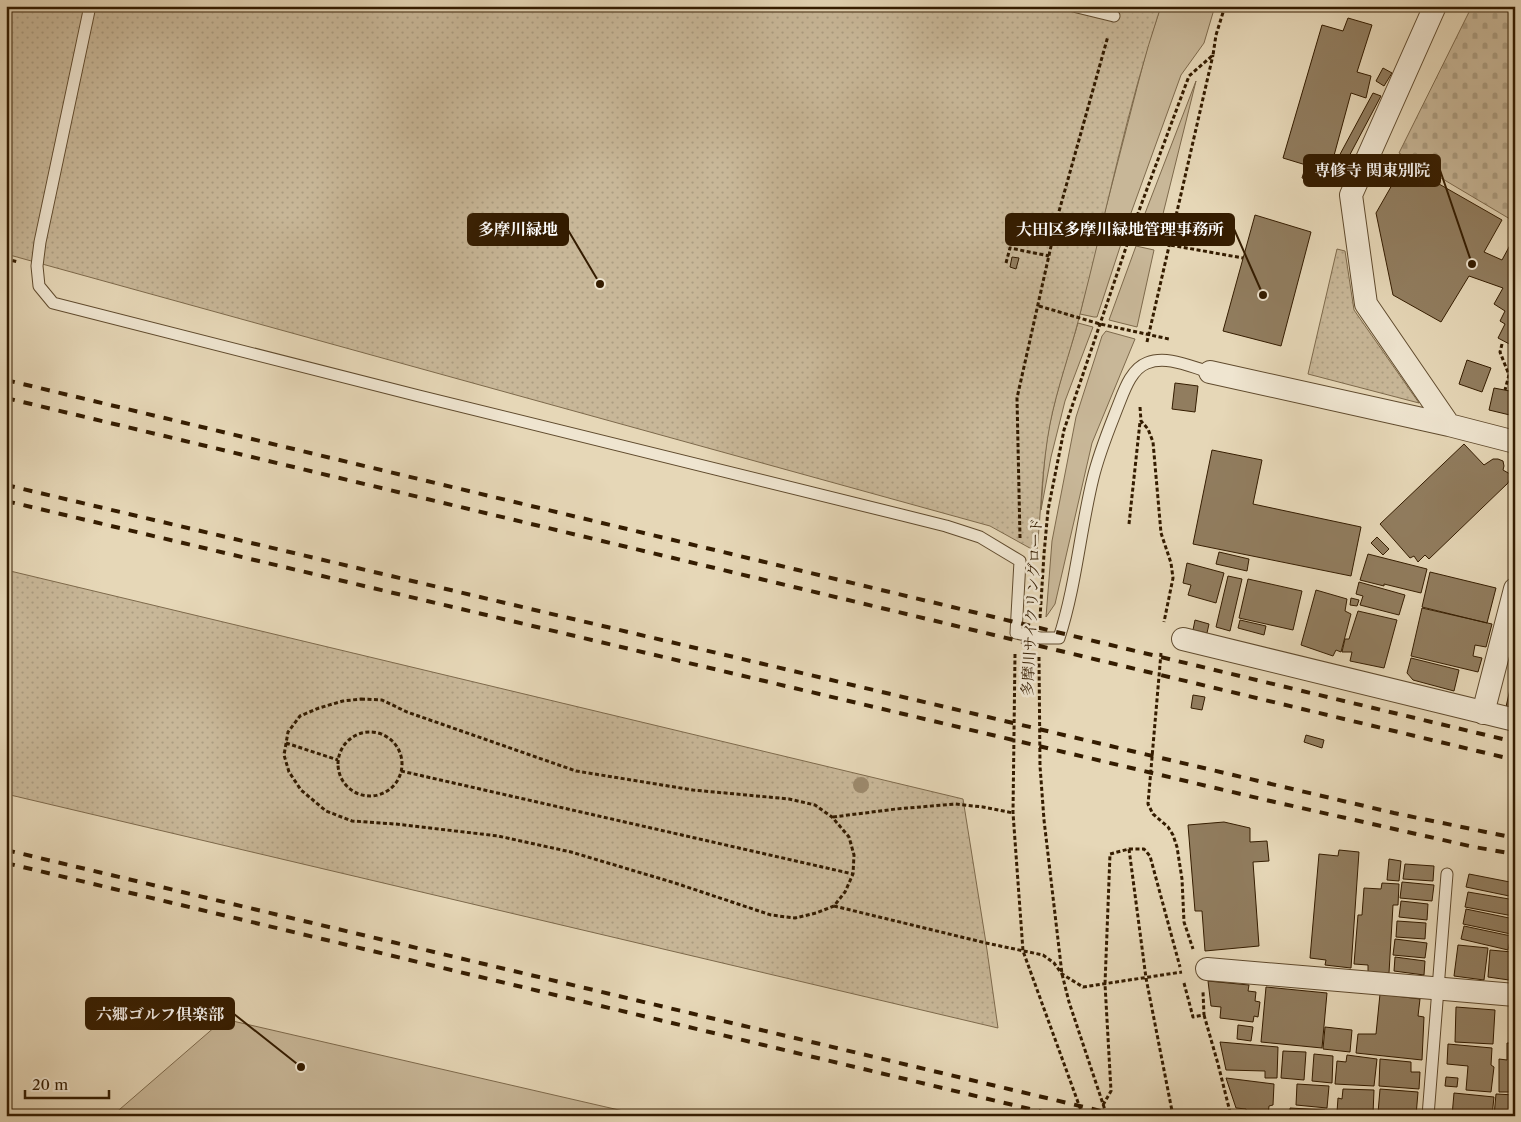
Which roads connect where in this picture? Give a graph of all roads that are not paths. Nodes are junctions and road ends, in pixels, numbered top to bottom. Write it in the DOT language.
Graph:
graph roads {
  1 [pos="90,6"];
  2 [pos="1073,6"];
  3 [pos="1435,6"];
  4 [pos="1114,16"];
  5 [pos="1210,372"];
  6 [pos="1449,425"];
  7 [pos="1515,442"];
  8 [pos="1515,589"];
  9 [pos="1510,625"];
  10 [pos="1183,638"];
  11 [pos="1483,712"];
  12 [pos="1515,720"];
  13 [pos="1447,874"];
  14 [pos="1207,969"];
  15 [pos="1438,988"];
  16 [pos="1515,995"];
  17 [pos="1428,1116"];
  1 -- 5 [label="lane"];
  2 -- 4 [label="lane"];
  3 -- 6 [label="street"];
  5 -- 6 [label="street"];
  6 -- 7 [label="street"];
  8 -- 9 [label="street"];
  9 -- 11 [label="street"];
  10 -- 11 [label="street"];
  11 -- 12 [label="street"];
  13 -- 15 [label="lane"];
  14 -- 15 [label="street"];
  15 -- 16 [label="street"];
  15 -- 17 [label="lane"];
}
